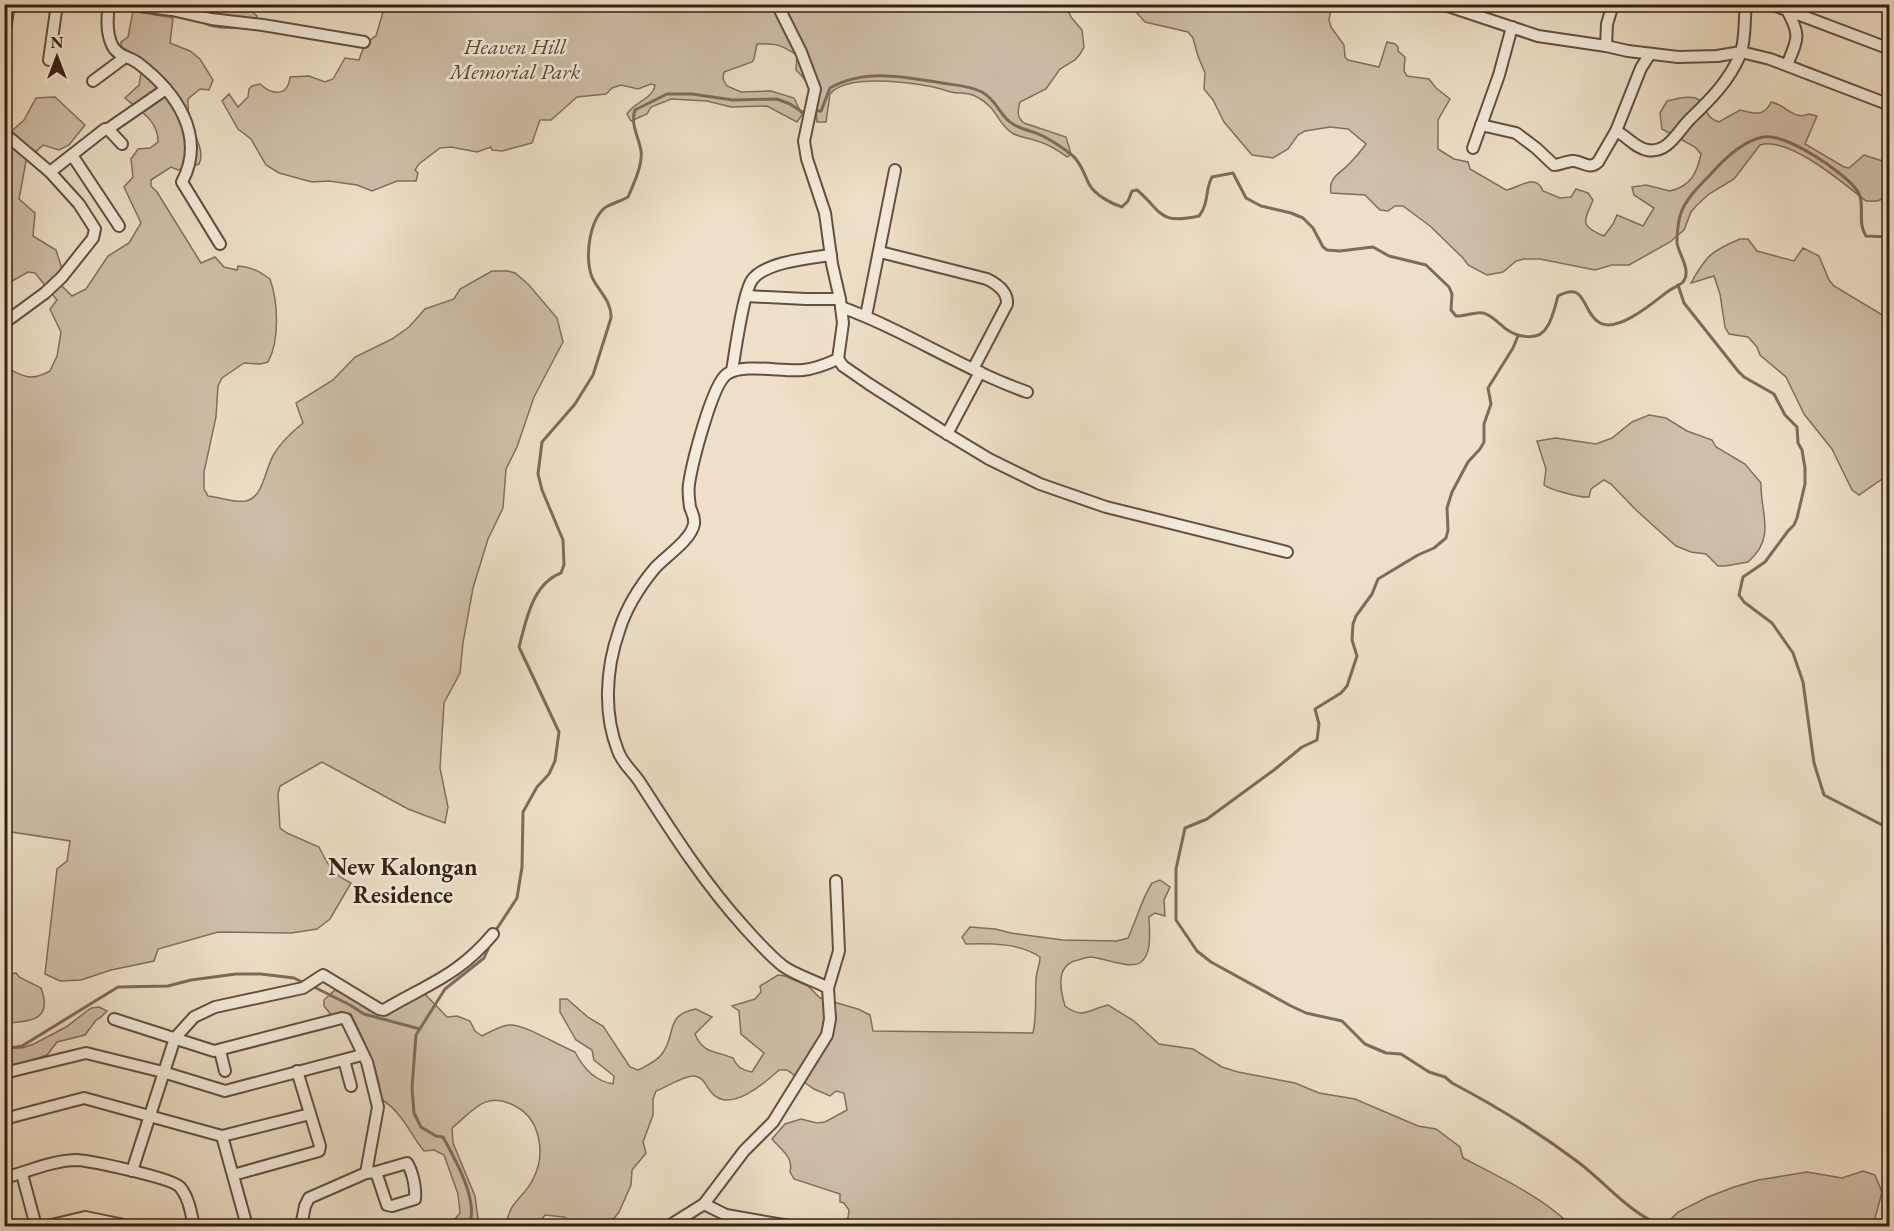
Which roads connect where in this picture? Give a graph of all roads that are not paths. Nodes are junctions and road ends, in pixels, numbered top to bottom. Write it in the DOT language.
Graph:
graph roads {
  1 [pos="9,4"];
  2 [pos="57,4"];
  3 [pos="110,4"];
  4 [pos="125,4"];
  5 [pos="777,4"];
  6 [pos="1442,4"];
  7 [pos="1613,4"];
  8 [pos="1746,4"];
  9 [pos="1771,4"];
  10 [pos="172,7"];
  11 [pos="1785,8"];
  12 [pos="194,10"];
  13 [pos="1512,27"];
  14 [pos="4,37"];
  15 [pos="364,42"];
  16 [pos="1606,46"];
  17 [pos="1890,49"];
  18 [pos="1742,52"];
  19 [pos="4,54"];
  20 [pos="1650,54"];
  21 [pos="124,58"];
  22 [pos="49,60"];
  23 [pos="1787,65"];
  24 [pos="4,71"];
  25 [pos="93,81"];
  26 [pos="166,89"];
  27 [pos="1890,105"];
  28 [pos="1481,125"];
  29 [pos="108,129"];
  30 [pos="1616,131"];
  31 [pos="4,133"];
  32 [pos="122,144"];
  33 [pos="1473,148"];
  34 [pos="72,155"];
  35 [pos="895,170"];
  36 [pos="50,172"];
  37 [pos="119,226"];
  38 [pos="220,244"];
  39 [pos="880,252"];
  40 [pos="831,255"];
  41 [pos="746,296"];
  42 [pos="841,303"];
  43 [pos="866,316"];
  44 [pos="4,323"];
  45 [pos="838,359"];
  46 [pos="732,371"];
  47 [pos="976,371"];
  48 [pos="1027,392"];
  49 [pos="947,434"];
  50 [pos="1287,552"];
  51 [pos="836,881"];
  52 [pos="493,934"];
  53 [pos="828,988"];
  54 [pos="114,1019"];
  55 [pos="175,1038"];
  56 [pos="220,1051"];
  57 [pos="362,1055"];
  58 [pos="344,1060"];
  59 [pos="225,1071"];
  60 [pos="297,1071"];
  61 [pos="163,1072"];
  62 [pos="4,1074"];
  63 [pos="351,1086"];
  64 [pos="310,1114"];
  65 [pos="151,1117"];
  66 [pos="4,1119"];
  67 [pos="222,1136"];
  68 [pos="132,1171"];
  69 [pos="371,1173"];
  70 [pos="22,1174"];
  71 [pos="233,1175"];
  72 [pos="4,1178"];
  73 [pos="704,1204"];
  74 [pos="76,1222"];
  75 [pos="36,1227"];
  76 [pos="47,1227"];
  77 [pos="129,1227"];
  78 [pos="194,1227"];
  79 [pos="247,1227"];
  80 [pos="301,1227"];
  81 [pos="669,1227"];
  82 [pos="789,1227"];
  1 -- 14 [label="street"];
  2 -- 22 [label="street"];
  3 -- 21 [label="street"];
  4 -- 10 [label="street"];
  5 -- 40 [label="street"];
  6 -- 13 [label="street"];
  7 -- 16 [label="street"];
  8 -- 18 [label="street"];
  9 -- 11 [label="street"];
  10 -- 12 [label="street"];
  11 -- 17 [label="street"];
  11 -- 23 [label="street"];
  12 -- 15 [label="street"];
  13 -- 16 [label="street"];
  13 -- 28 [label="street"];
  16 -- 20 [label="street"];
  18 -- 20 [label="street"];
  18 -- 23 [label="street"];
  18 -- 30 [label="street"];
  19 -- 24 [label="street"];
  20 -- 30 [label="street"];
  21 -- 25 [label="street"];
  21 -- 26 [label="street"];
  23 -- 27 [label="street"];
  26 -- 29 [label="street"];
  26 -- 38 [label="street"];
  28 -- 30 [label="street"];
  28 -- 33 [label="street"];
  29 -- 32 [label="street"];
  29 -- 34 [label="street"];
  31 -- 36 [label="street"];
  34 -- 36 [label="street"];
  34 -- 37 [label="street"];
  35 -- 39 [label="street"];
  36 -- 44 [label="street"];
  39 -- 43 [label="street"];
  39 -- 47 [label="street"];
  40 -- 41 [label="street"];
  40 -- 42 [label="street"];
  41 -- 42 [label="street"];
  41 -- 46 [label="street"];
  42 -- 43 [label="street"];
  42 -- 45 [label="street"];
  43 -- 47 [label="street"];
  45 -- 46 [label="street"];
  45 -- 49 [label="street"];
  46 -- 53 [label="street"];
  47 -- 48 [label="street"];
  47 -- 49 [label="street"];
  49 -- 50 [label="street"];
  51 -- 53 [label="street"];
  52 -- 55 [label="street"];
  53 -- 73 [label="street"];
  54 -- 55 [label="street"];
  55 -- 56 [label="street"];
  55 -- 61 [label="street"];
  56 -- 57 [label="street"];
  56 -- 59 [label="street"];
  57 -- 58 [label="street"];
  57 -- 69 [label="street"];
  58 -- 60 [label="street"];
  58 -- 63 [label="street"];
  60 -- 61 [label="street"];
  60 -- 64 [label="street"];
  61 -- 62 [label="street"];
  61 -- 65 [label="street"];
  64 -- 67 [label="street"];
  64 -- 71 [label="street"];
  65 -- 66 [label="street"];
  65 -- 67 [label="street"];
  65 -- 68 [label="street"];
  67 -- 71 [label="street"];
  68 -- 70 [label="street"];
  68 -- 78 [label="street"];
  69 -- 69 [label="street"];
  69 -- 80 [label="street"];
  70 -- 72 [label="street"];
  70 -- 75 [label="street"];
  71 -- 79 [label="street"];
  73 -- 81 [label="street"];
  73 -- 82 [label="street"];
  74 -- 76 [label="street"];
  74 -- 77 [label="street"];
}
